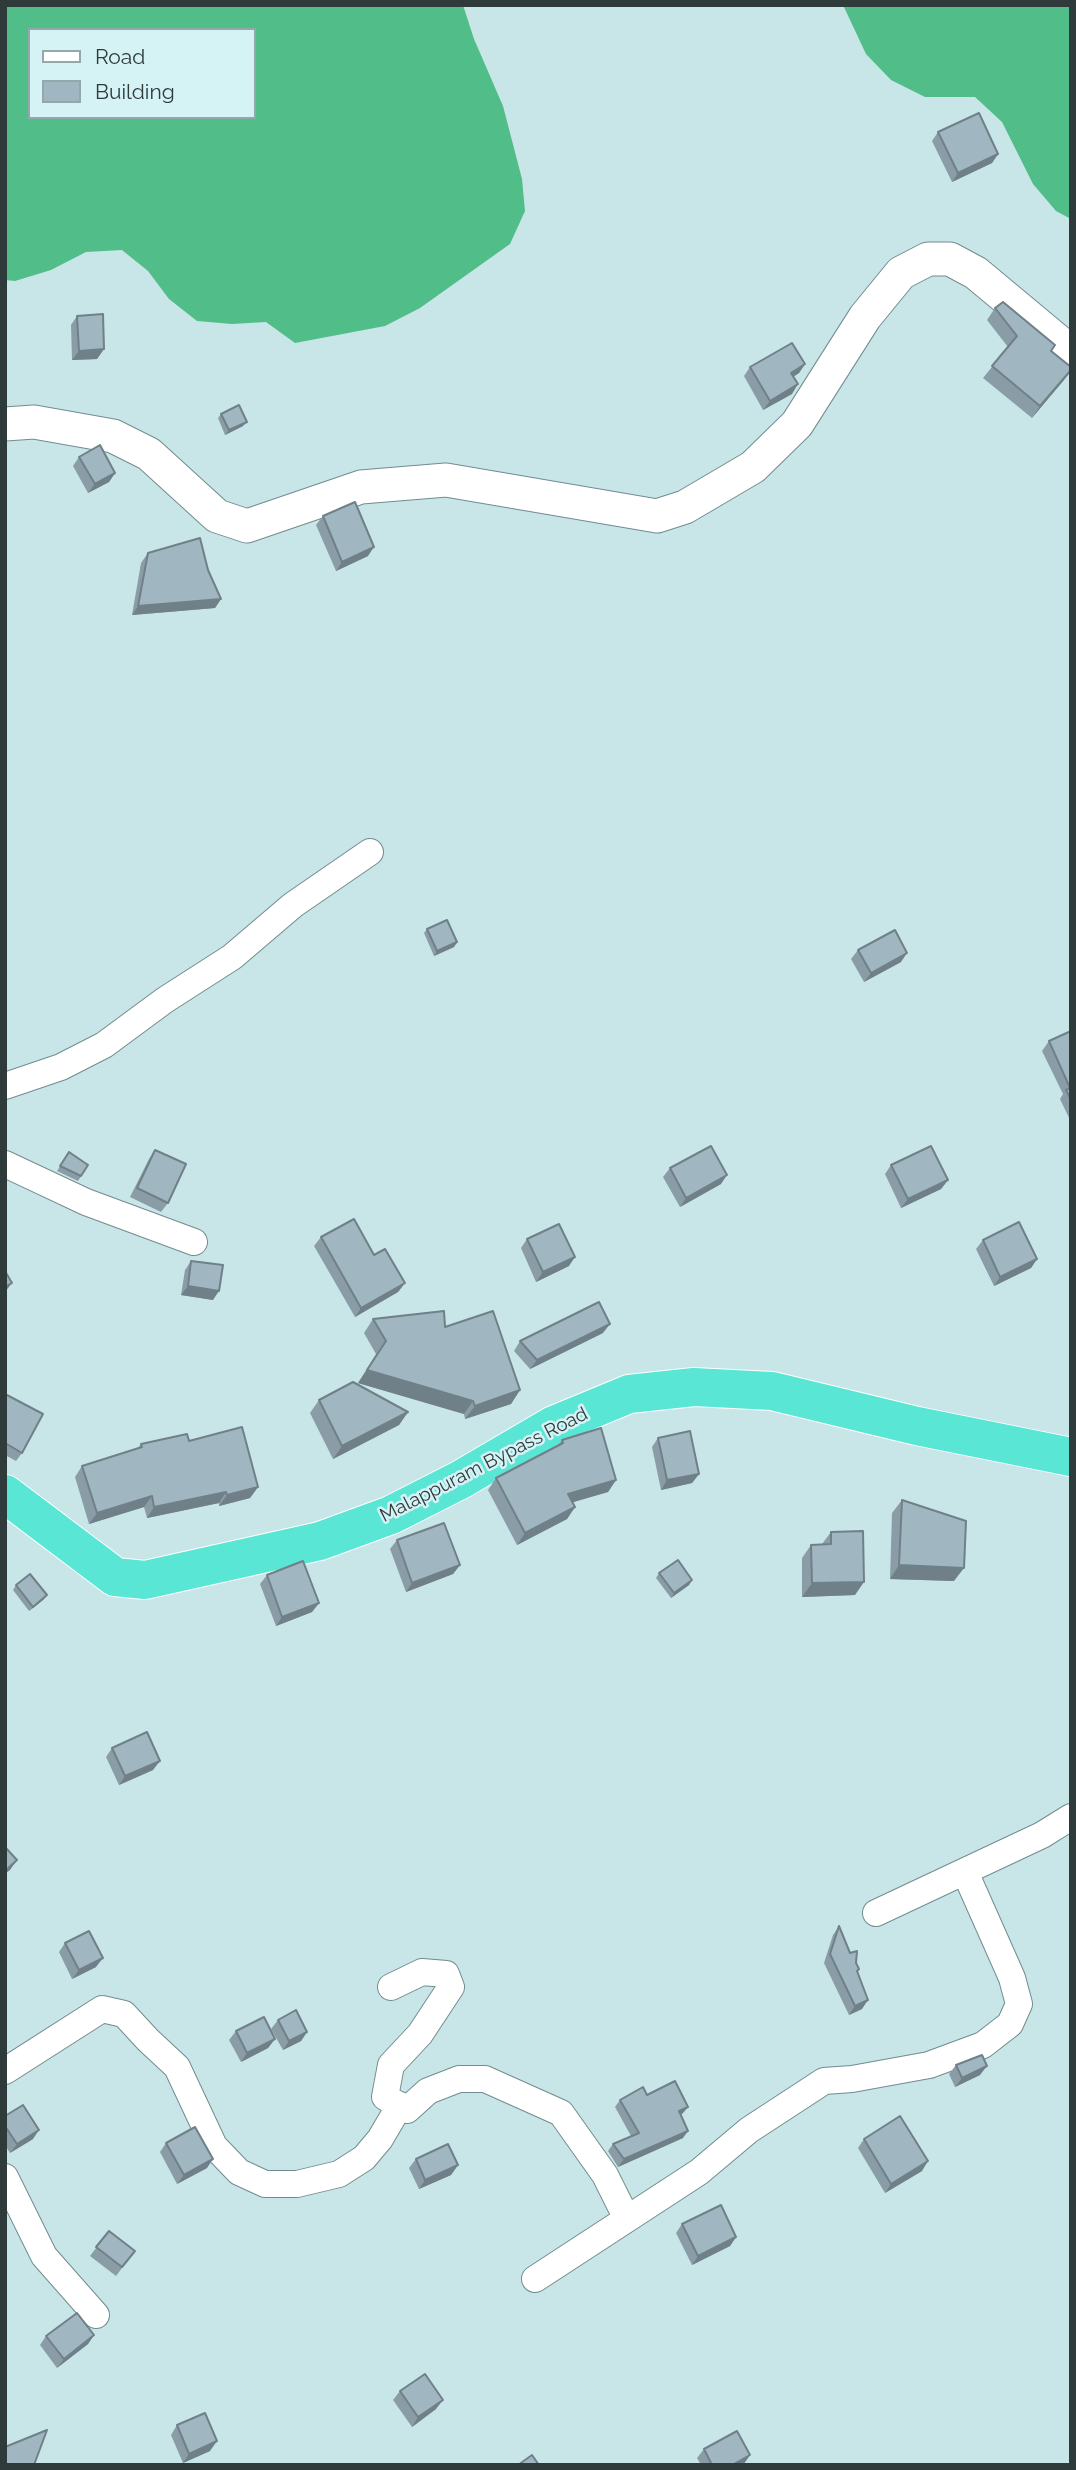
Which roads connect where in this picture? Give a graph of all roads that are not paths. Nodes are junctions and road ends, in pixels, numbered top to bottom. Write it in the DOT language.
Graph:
graph roads {
  1 [pos="1071,352"];
  2 [pos="5,424"];
  3 [pos="370,852"];
  4 [pos="5,1086"];
  5 [pos="5,1164"];
  6 [pos="194,1242"];
  7 [pos="1071,1457"];
  8 [pos="5,1494"];
  9 [pos="1071,1817"];
  10 [pos="965,1872"];
  11 [pos="876,1913"];
  12 [pos="391,1987"];
  13 [pos="5,2071"];
  14 [pos="400,2105"];
  15 [pos="5,2177"];
  16 [pos="626,2219"];
  17 [pos="535,2279"];
  18 [pos="96,2315"];
  1 -- 2 [label="street"];
  3 -- 4 [label="street"];
  5 -- 6 [label="street"];
  7 -- 8 [label="highway, Malappuram Bypass Road"];
  9 -- 10 [label="street"];
  10 -- 11 [label="street"];
  10 -- 16 [label="street"];
  12 -- 14 [label="street"];
  13 -- 14 [label="street"];
  14 -- 16 [label="street"];
  15 -- 18 [label="street"];
  16 -- 17 [label="street"];
}
